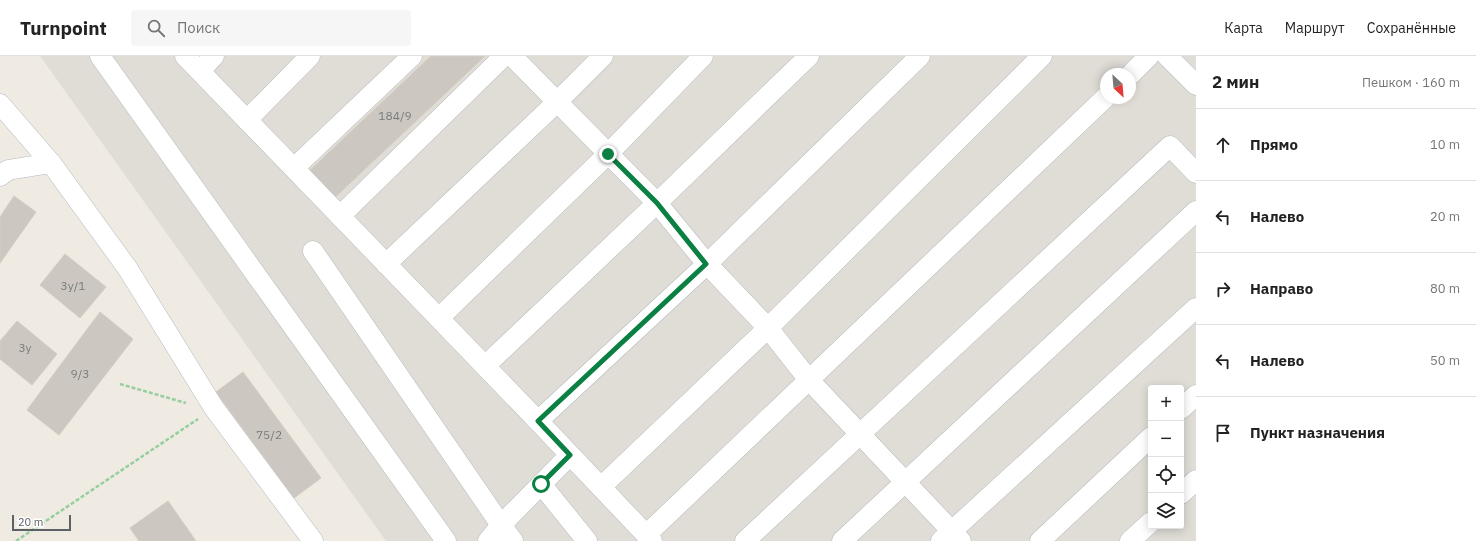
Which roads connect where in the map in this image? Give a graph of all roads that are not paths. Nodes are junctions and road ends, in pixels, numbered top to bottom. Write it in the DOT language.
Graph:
graph roads {
  1 [pos="100,56"];
  2 [pos="186,56"];
  3 [pos="214,56"];
  4 [pos="310,56"];
  5 [pos="412,56"];
  6 [pos="504,56"];
  7 [pos="512,56"];
  8 [pos="603,56"];
  9 [pos="703,56"];
  10 [pos="808,56"];
  11 [pos="920,56"];
  12 [pos="1042,56"];
  13 [pos="1149,56"];
  14 [pos="1167,56"];
  15 [pos="1136,68"];
  16 [pos="200,71"];
  17 [pos="1196,85"];
  18 [pos="557,102"];
  19 [pos="1100,103"];
  20 [pos="0,104"];
  21 [pos="247,120"];
  22 [pos="608,154"];
  23 [pos="52,163"];
  24 [pos="294,168"];
  25 [pos="1196,173"];
  26 [pos="0,176"];
  27 [pos="657,203"];
  28 [pos="1196,211"];
  29 [pos="340,216"];
  30 [pos="313,251"];
  31 [pos="386,264"];
  32 [pos="706,264"];
  33 [pos="1196,308"];
  34 [pos="439,318"];
  35 [pos="768,328"];
  36 [pos="484,366"];
  37 [pos="809,380"];
  38 [pos="1196,395"];
  39 [pos="1184,406"];
  40 [pos="538,421"];
  41 [pos="860,434"];
  42 [pos="1148,440"];
  43 [pos="570,455"];
  44 [pos="1196,480"];
  45 [pos="905,482"];
  46 [pos="541,484"];
  47 [pos="601,487"];
  48 [pos="1182,493"];
  49 [pos="501,525"];
  50 [pos="1148,525"];
  51 [pos="649,538"];
  52 [pos="951,538"];
  53 [pos="313,541"];
  54 [pos="446,541"];
  55 [pos="488,541"];
  56 [pos="513,541"];
  57 [pos="587,541"];
  58 [pos="746,541"];
  59 [pos="842,541"];
  60 [pos="1040,541"];
  61 [pos="1130,541"];
  1 -- 54 [label="lane"];
  2 -- 16 [label="lane"];
  3 -- 16 [label="lane"];
  4 -- 21 [label="lane"];
  5 -- 24 [label="lane"];
  6 -- 29 [label="lane"];
  7 -- 18 [label="lane"];
  8 -- 18 [label="lane"];
  9 -- 22 [label="lane"];
  10 -- 27 [label="lane"];
  11 -- 32 [label="lane"];
  12 -- 35 [label="lane"];
  13 -- 15 [label="lane"];
  14 -- 17 [label="lane"];
  16 -- 21 [label="lane"];
  18 -- 22 [label="lane"];
  18 -- 31 [label="lane"];
  19 -- 37 [label="lane"];
  20 -- 23 [label="lane"];
  21 -- 24 [label="lane"];
  22 -- 27 [label="lane"];
  22 -- 34 [label="lane"];
  23 -- 26 [label="lane"];
  23 -- 53 [label="lane"];
  24 -- 29 [label="lane"];
  25 -- 41 [label="lane"];
  27 -- 32 [label="lane"];
  27 -- 36 [label="lane"];
  28 -- 45 [label="lane"];
  29 -- 31 [label="lane"];
  30 -- 49 [label="lane"];
  31 -- 34 [label="lane"];
  32 -- 35 [label="lane"];
  32 -- 40 [label="lane"];
  33 -- 52 [label="lane"];
  34 -- 36 [label="lane"];
  35 -- 37 [label="lane"];
  35 -- 47 [label="lane"];
  36 -- 40 [label="lane"];
  37 -- 41 [label="lane"];
  37 -- 51 [label="lane"];
  38 -- 39 [label="lane"];
  40 -- 43 [label="lane"];
  41 -- 45 [label="lane"];
  41 -- 58 [label="lane"];
  42 -- 60 [label="lane"];
  43 -- 46 [label="lane"];
  43 -- 47 [label="lane"];
  44 -- 48 [label="lane"];
  45 -- 52 [label="lane"];
  45 -- 59 [label="lane"];
  46 -- 49 [label="lane"];
  46 -- 57 [label="lane"];
  47 -- 51 [label="lane"];
  49 -- 55 [label="lane"];
  49 -- 56 [label="lane"];
  50 -- 61 [label="lane"];
}
